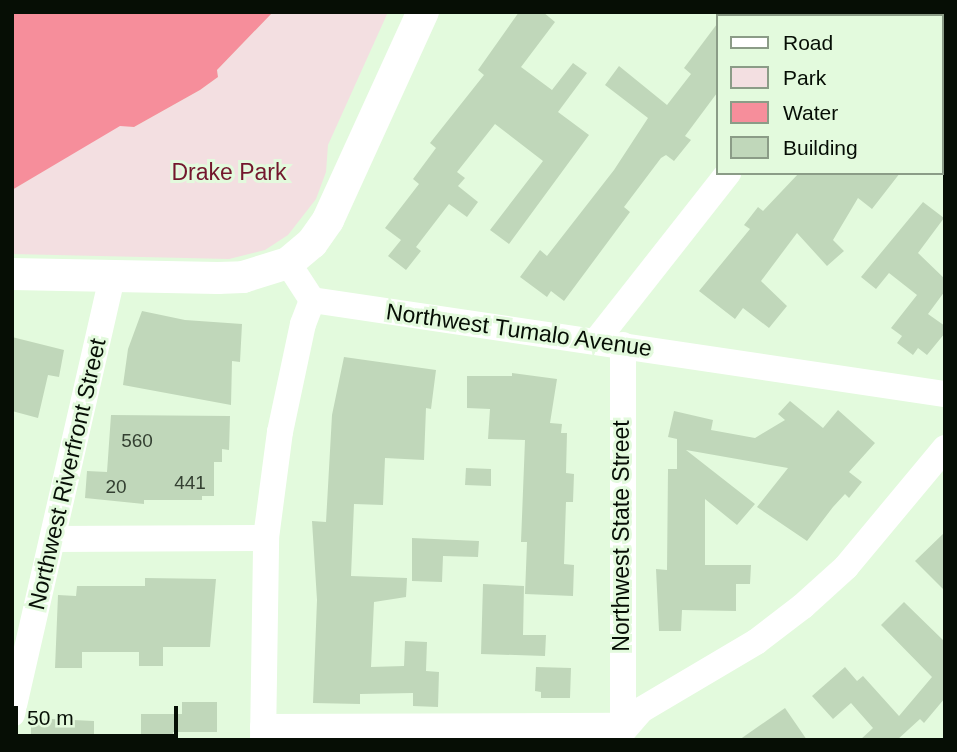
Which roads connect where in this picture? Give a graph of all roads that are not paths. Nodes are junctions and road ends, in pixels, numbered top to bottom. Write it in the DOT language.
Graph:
graph roads {
  1 [pos="423,12"];
  2 [pos="726,175"];
  3 [pos="288,263"];
  4 [pos="12,274"];
  5 [pos="113,274"];
  6 [pos="312,300"];
  7 [pos="596,341"];
  8 [pos="622,345"];
  9 [pos="945,394"];
  10 [pos="945,448"];
  11 [pos="266,538"];
  12 [pos="53,539"];
  13 [pos="12,714"];
  14 [pos="620,733"];
  15 [pos="263,734"];
  1 -- 3 [label="street"];
  2 -- 7 [label="street"];
  3 -- 5 [label="street"];
  3 -- 6 [label="street"];
  4 -- 5 [label="street"];
  5 -- 12 [label="street, Northwest Riverfront Street"];
  6 -- 7 [label="street, Northwest Tumalo Avenue"];
  6 -- 11 [label="street"];
  7 -- 8 [label="street, Northwest Tumalo Avenue"];
  8 -- 9 [label="street, Northwest Tumalo Avenue"];
  8 -- 14 [label="street, Northwest State Street"];
  10 -- 14 [label="street"];
  11 -- 12 [label="street"];
  11 -- 15 [label="street"];
  12 -- 13 [label="street, Northwest Riverfront Street"];
  14 -- 15 [label="street"];
}
